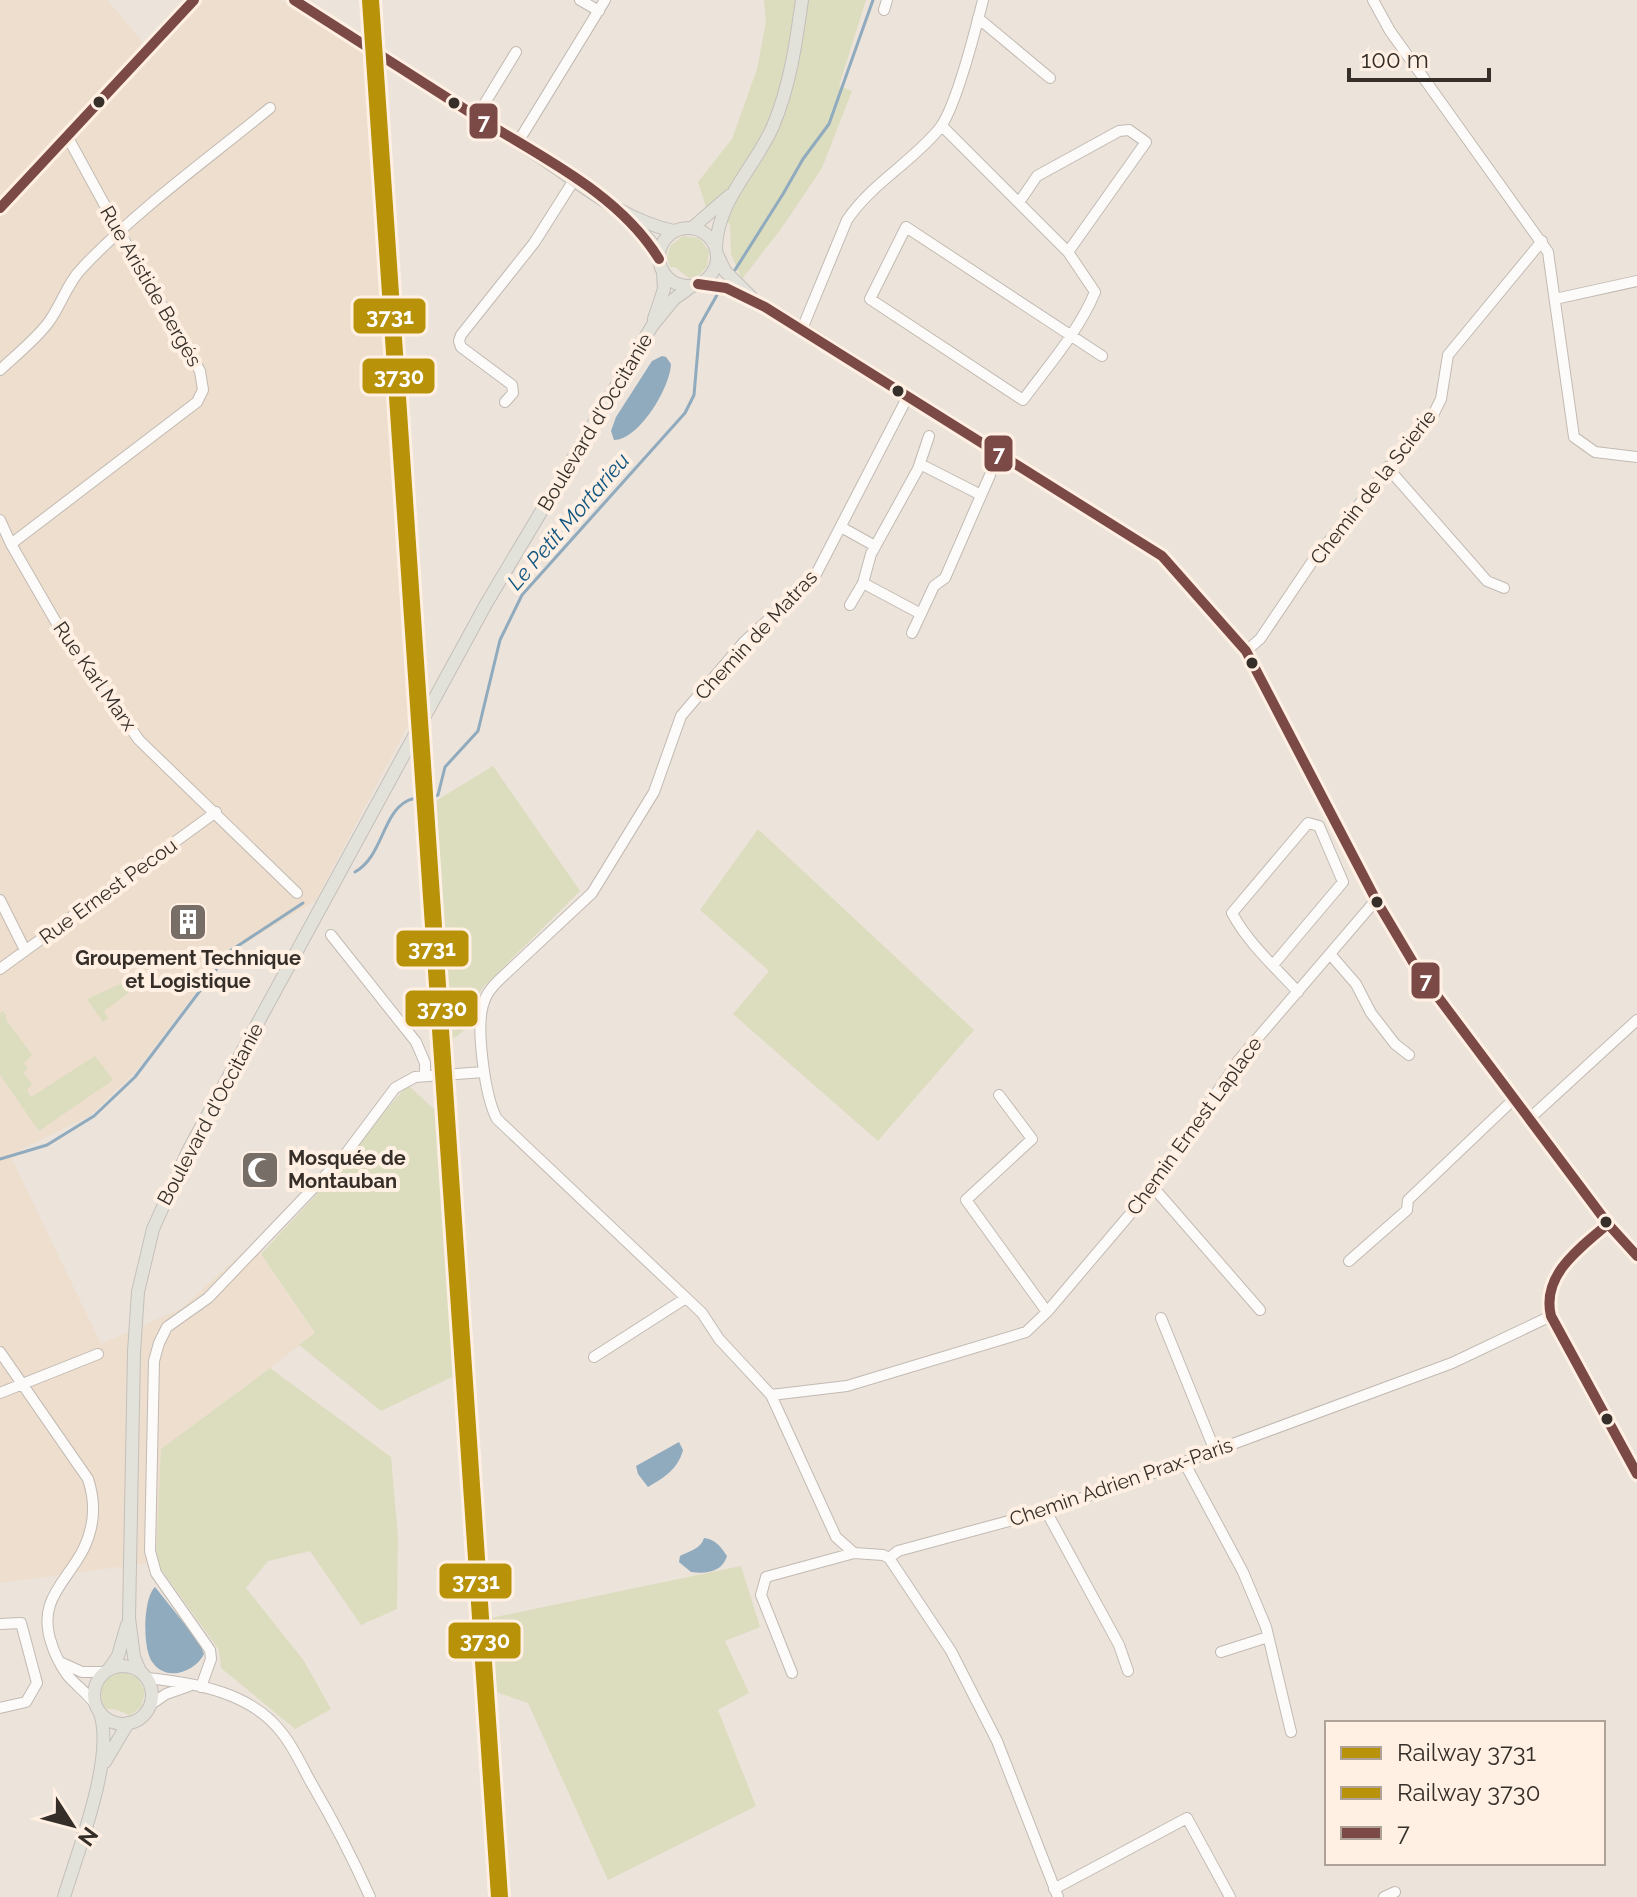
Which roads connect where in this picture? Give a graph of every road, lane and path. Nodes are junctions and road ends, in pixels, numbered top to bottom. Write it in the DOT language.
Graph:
graph roads {
  1 [pos="194,0"];
  2 [pos="294,0"];
  3 [pos="580,0"];
  4 [pos="605,0"];
  5 [pos="802,0"];
  6 [pos="983,0"];
  7 [pos="1373,0"];
  8 [pos="599,11"];
  9 [pos="978,18"];
  10 [pos="516,52"];
  11 [pos="1050,78"];
  12 [pos="270,108"];
  13 [pos="477,116"];
  14 [pos="942,126"];
  15 [pos="67,136"];
  16 [pos="518,142"];
  17 [pos="574,180"];
  18 [pos="731,194"];
  19 [pos="1020,201"];
  20 [pos="0,208"];
  21 [pos="618,209"];
  22 [pos="692,228"];
  23 [pos="674,231"];
  24 [pos="120,233"];
  25 [pos="1542,241"];
  26 [pos="716,250"];
  27 [pos="1068,252"];
  28 [pos="661,265"];
  29 [pos="1637,281"];
  30 [pos="695,285"];
  31 [pos="1555,299"];
  32 [pos="756,302"];
  33 [pos="652,326"];
  34 [pos="802,329"];
  35 [pos="1070,335"];
  36 [pos="1102,356"];
  37 [pos="0,370"];
  38 [pos="908,396"];
  39 [pos="505,402"];
  40 [pos="929,436"];
  41 [pos="1637,457"];
  42 [pos="920,464"];
  43 [pos="1387,467"];
  44 [pos="990,475"];
  45 [pos="981,495"];
  46 [pos="0,520"];
  47 [pos="841,527"];
  48 [pos="11,544"];
  49 [pos="875,546"];
  50 [pos="863,583"];
  51 [pos="1504,588"];
  52 [pos="850,605"];
  53 [pos="921,614"];
  54 [pos="912,633"];
  55 [pos="1246,651"];
  56 [pos="216,812"];
  57 [pos="297,893"];
  58 [pos="0,900"];
  59 [pos="1376,900"];
  60 [pos="331,935"];
  61 [pos="25,950"];
  62 [pos="1330,954"];
  63 [pos="1273,965"];
  64 [pos="0,969"];
  65 [pos="1298,992"];
  66 [pos="1637,1020"];
  67 [pos="1409,1055"];
  68 [pos="484,1072"];
  69 [pos="425,1075"];
  70 [pos="999,1095"];
  71 [pos="1513,1100"];
  72 [pos="1529,1119"];
  73 [pos="1153,1187"];
  74 [pos="1608,1224"];
  75 [pos="1637,1256"];
  76 [pos="1349,1261"];
  77 [pos="686,1298"];
  78 [pos="1260,1310"];
  79 [pos="1047,1312"];
  80 [pos="1551,1316"];
  81 [pos="1161,1318"];
  82 [pos="0,1352"];
  83 [pos="98,1354"];
  84 [pos="594,1357"];
  85 [pos="21,1383"];
  86 [pos="0,1393"];
  87 [pos="771,1395"];
  88 [pos="1215,1451"];
  89 [pos="1184,1462"];
  90 [pos="1637,1474"];
  91 [pos="1046,1511"];
  92 [pos="854,1553"];
  93 [pos="889,1558"];
  94 [pos="129,1618"];
  95 [pos="0,1624"];
  96 [pos="1268,1637"];
  97 [pos="1221,1652"];
  98 [pos="62,1663"];
  99 [pos="107,1670"];
  100 [pos="1128,1671"];
  101 [pos="792,1673"];
  102 [pos="144,1675"];
  103 [pos="198,1686"];
  104 [pos="150,1705"];
  105 [pos="0,1708"];
  106 [pos="97,1708"];
  107 [pos="128,1723"];
  108 [pos="1291,1732"];
  109 [pos="99,1776"];
  110 [pos="1056,1893"];
  111 [pos="64,1897"];
  112 [pos="370,1897"];
  113 [pos="1230,1897"];
  1 -- 15 [label="street"];
  2 -- 13 [label="main road"];
  3 -- 8 [label="street"];
  4 -- 8 [label="street"];
  5 -- 18 [label="main road"];
  6 -- 9 [label="street"];
  7 -- 25 [label="street"];
  8 -- 16 [label="street"];
  9 -- 11 [label="street"];
  9 -- 14 [label="street"];
  10 -- 13 [label="street"];
  12 -- 24 [label="street"];
  13 -- 16 [label="main road"];
  14 -- 19 [label="street"];
  14 -- 34 [label="street"];
  15 -- 20 [label="street"];
  15 -- 24 [label="street, Rue Aristide Bergés"];
  16 -- 17 [label="main road"];
  17 -- 21 [label="main road"];
  17 -- 39 [label="street"];
  18 -- 22 [label="main road"];
  18 -- 26 [label="main road"];
  19 -- 27 [label="street"];
  19 -- 27 [label="street"];
  21 -- 23 [label="main road"];
  21 -- 28 [label="main road"];
  22 -- 23 [label="main road"];
  22 -- 26 [label="main road"];
  23 -- 28 [label="main road"];
  24 -- 37 [label="street"];
  24 -- 48 [label="street, Rue Aristide Bergés"];
  25 -- 31 [label="street"];
  25 -- 43 [label="street, Chemin de la Scierie"];
  26 -- 30 [label="main road"];
  26 -- 32 [label="main road"];
  27 -- 35 [label="street"];
  28 -- 30 [label="main road"];
  28 -- 33 [label="main road, Boulevard d'Occitanie"];
  29 -- 31 [label="street"];
  30 -- 32 [label="main road"];
  30 -- 33 [label="main road, Boulevard d'Occitanie"];
  31 -- 41 [label="street"];
  32 -- 34 [label="main road"];
  33 -- 94 [label="main road, Boulevard d'Occitanie"];
  34 -- 38 [label="main road"];
  35 -- 35 [label="street"];
  35 -- 36 [label="street"];
  38 -- 47 [label="street, Chemin de Matras"];
  38 -- 55 [label="main road"];
  40 -- 42 [label="street"];
  42 -- 45 [label="street"];
  42 -- 49 [label="street"];
  43 -- 51 [label="street"];
  43 -- 55 [label="street, Chemin de la Scierie"];
  44 -- 45 [label="street"];
  45 -- 53 [label="street"];
  46 -- 48 [label="street, Rue Karl Marx"];
  47 -- 49 [label="street"];
  47 -- 68 [label="street, Chemin de Matras"];
  48 -- 56 [label="street, Rue Karl Marx"];
  49 -- 50 [label="street"];
  50 -- 52 [label="street"];
  50 -- 53 [label="street"];
  53 -- 54 [label="street"];
  55 -- 59 [label="main road"];
  56 -- 57 [label="street, Rue Karl Marx"];
  56 -- 61 [label="street, Rue Ernest Pecou"];
  58 -- 61 [label="street"];
  59 -- 62 [label="street, Chemin Ernest Laplace"];
  59 -- 71 [label="main road"];
  60 -- 69 [label="street"];
  61 -- 64 [label="street, Rue Ernest Pecou"];
  62 -- 65 [label="street, Chemin Ernest Laplace"];
  62 -- 67 [label="street"];
  63 -- 63 [label="street"];
  63 -- 65 [label="street"];
  65 -- 73 [label="street, Chemin Ernest Laplace"];
  66 -- 72 [label="street"];
  68 -- 69 [label="street"];
  68 -- 77 [label="street, Chemin de Matras"];
  69 -- 103 [label="street"];
  70 -- 79 [label="street"];
  71 -- 72 [label="main road"];
  71 -- 76 [label="street"];
  72 -- 74 [label="main road"];
  73 -- 78 [label="street"];
  73 -- 79 [label="street, Chemin Ernest Laplace"];
  74 -- 75 [label="main road"];
  74 -- 80 [label="street"];
  77 -- 84 [label="street"];
  77 -- 87 [label="street, Chemin de Matras"];
  79 -- 87 [label="street, Chemin Ernest Laplace"];
  80 -- 88 [label="street, Chemin Adrien Prax-Paris"];
  80 -- 90 [label="street"];
  81 -- 88 [label="street"];
  82 -- 85 [label="street"];
  83 -- 85 [label="street"];
  85 -- 86 [label="street"];
  85 -- 98 [label="street"];
  87 -- 92 [label="street"];
  88 -- 89 [label="street, Chemin Adrien Prax-Paris"];
  89 -- 91 [label="street, Chemin Adrien Prax-Paris"];
  89 -- 96 [label="street"];
  91 -- 93 [label="street, Chemin Adrien Prax-Paris"];
  91 -- 100 [label="street"];
  92 -- 93 [label="street, Chemin Adrien Prax-Paris"];
  92 -- 101 [label="street"];
  93 -- 110 [label="street"];
  94 -- 99 [label="main road, Boulevard d'Occitanie"];
  94 -- 102 [label="main road, Boulevard d'Occitanie"];
  95 -- 105 [label="street"];
  96 -- 97 [label="street"];
  96 -- 108 [label="street"];
  98 -- 99 [label="street"];
  98 -- 106 [label="street"];
  99 -- 102 [label="main road"];
  99 -- 106 [label="main road"];
  102 -- 103 [label="street"];
  102 -- 104 [label="main road"];
  103 -- 104 [label="street"];
  103 -- 112 [label="street"];
  104 -- 107 [label="main road"];
  106 -- 107 [label="main road"];
  106 -- 109 [label="main road"];
  107 -- 109 [label="main road"];
  109 -- 111 [label="main road"];
  110 -- 113 [label="street"];
}
